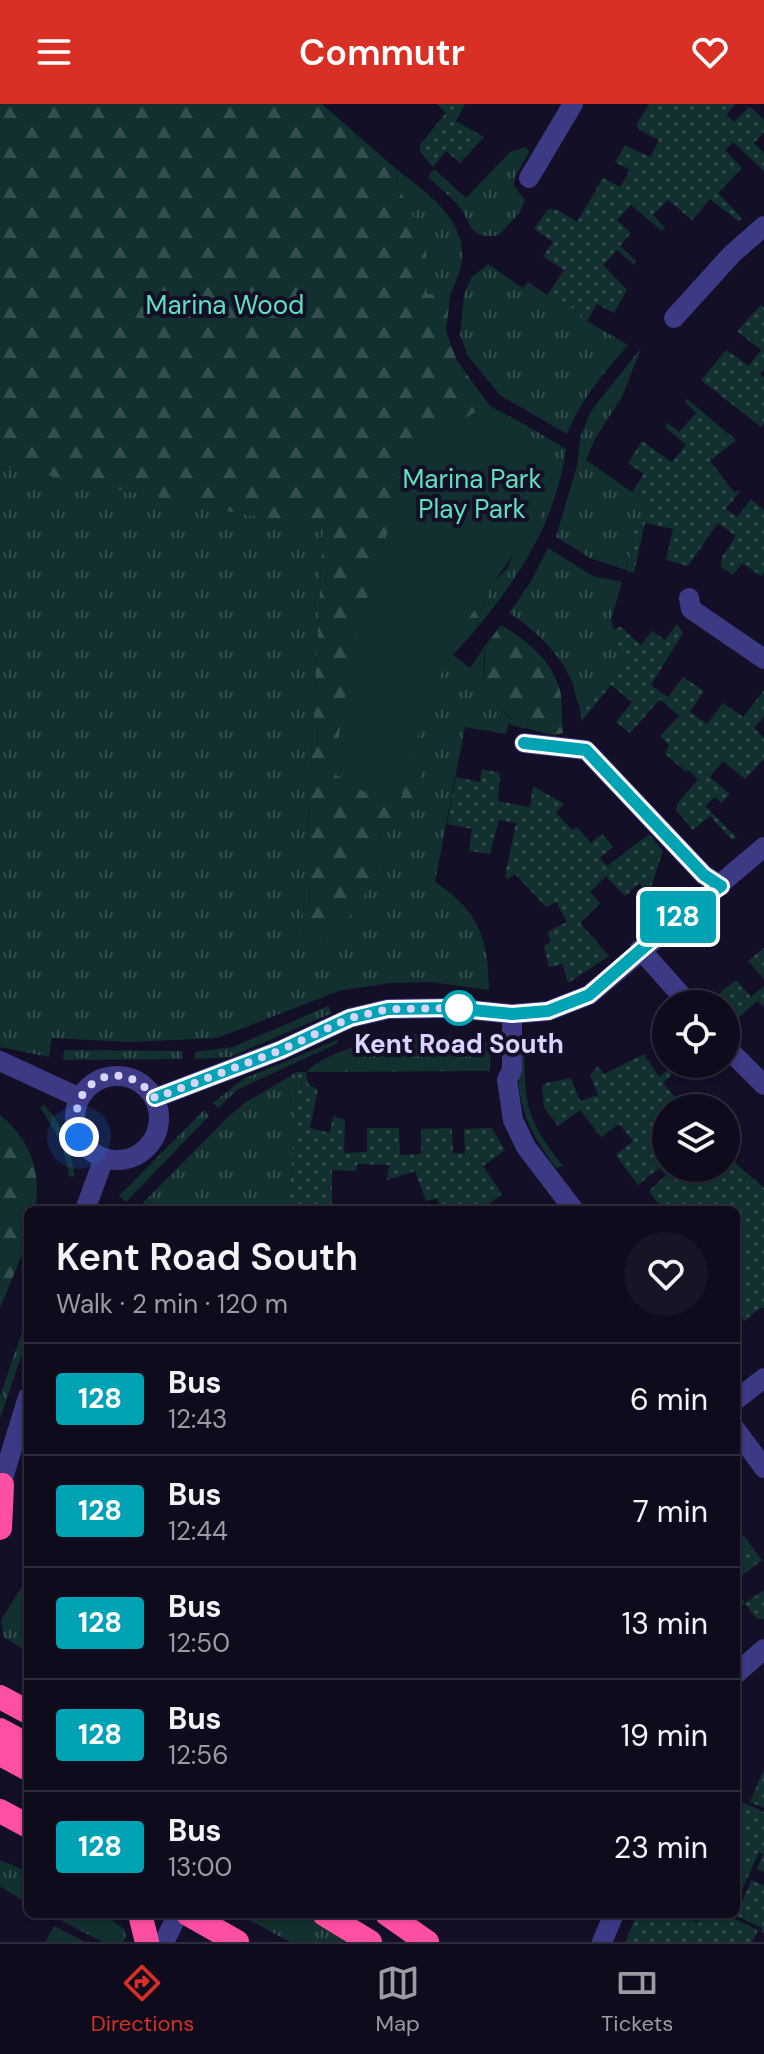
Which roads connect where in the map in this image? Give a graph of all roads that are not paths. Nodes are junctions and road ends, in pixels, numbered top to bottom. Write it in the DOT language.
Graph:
graph roads {
  1 [pos="573,104"];
  2 [pos="529,178"];
  3 [pos="764,226"];
  4 [pos="674,318"];
  5 [pos="689,598"];
  6 [pos="764,659"];
  7 [pos="524,743"];
  8 [pos="764,847"];
  9 [pos="721,886"];
  10 [pos="640,949"];
  11 [pos="677,990"];
  12 [pos="512,1014"];
  13 [pos="0,1061"];
  14 [pos="740,1061"];
  15 [pos="764,1085"];
  16 [pos="80,1098"];
  17 [pos="155,1098"];
  18 [pos="104,1158"];
  19 [pos="86,1206"];
  20 [pos="571,1206"];
  21 [pos="764,1378"];
  22 [pos="740,1397"];
  23 [pos="24,1410"];
  24 [pos="740,1435"];
  25 [pos="764,1468"];
  26 [pos="0,1487"];
  27 [pos="0,1528"];
  28 [pos="764,1649"];
  29 [pos="740,1670"];
  30 [pos="0,1697"];
  31 [pos="24,1710"];
  32 [pos="0,1730"];
  33 [pos="24,1743"];
  34 [pos="0,1754"];
  35 [pos="24,1767"];
  36 [pos="0,1811"];
  37 [pos="24,1824"];
  38 [pos="141,1918"];
  39 [pos="176,1918"];
  40 [pos="331,1918"];
  41 [pos="393,1918"];
  42 [pos="612,1918"];
  43 [pos="200,1924"];
  44 [pos="147,1942"];
  45 [pos="164,1942"];
  46 [pos="237,1942"];
  47 [pos="370,1942"];
  48 [pos="427,1942"];
  49 [pos="602,1942"];
  1 -- 2 [label="street"];
  3 -- 4 [label="street"];
  5 -- 6 [label="street"];
  7 -- 9 [label="street"];
  8 -- 9 [label="street"];
  9 -- 10 [label="street"];
  10 -- 11 [label="street"];
  10 -- 12 [label="street"];
  12 -- 17 [label="street"];
  12 -- 20 [label="street"];
  13 -- 16 [label="street"];
  14 -- 15 [label="street"];
  16 -- 17 [label="street"];
  16 -- 18 [label="street"];
  17 -- 18 [label="street"];
  18 -- 19 [label="street"];
  21 -- 22 [label="street"];
  23 -- 26 [label="street"];
  24 -- 25 [label="street"];
  26 -- 27 [label="highway"];
  28 -- 29 [label="street"];
  30 -- 31 [label="highway"];
  32 -- 33 [label="highway"];
  34 -- 35 [label="highway"];
  36 -- 37 [label="highway"];
  38 -- 44 [label="highway"];
  39 -- 45 [label="street"];
  40 -- 47 [label="highway"];
  41 -- 48 [label="highway"];
  42 -- 49 [label="street"];
  43 -- 46 [label="highway"];
}
